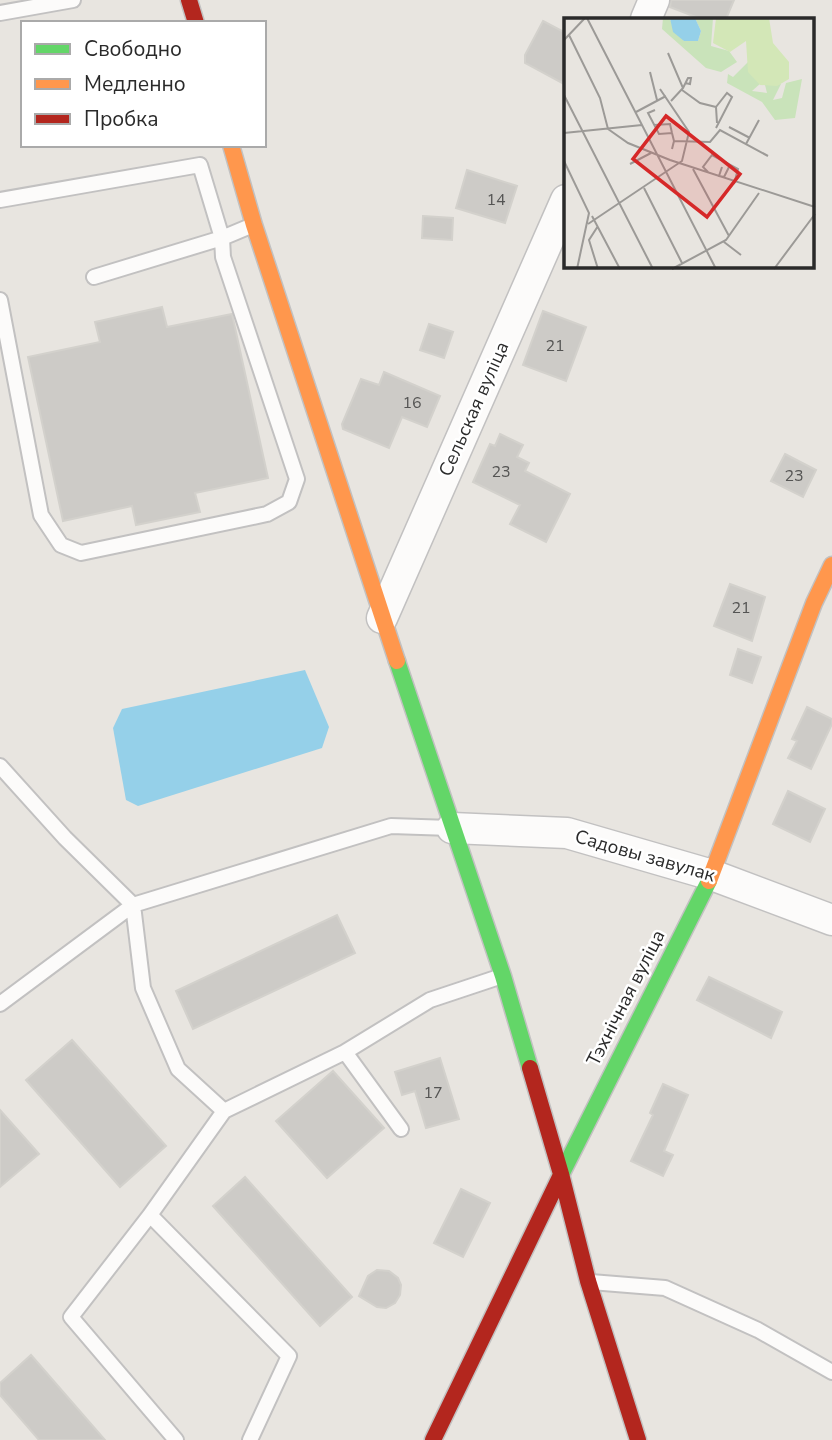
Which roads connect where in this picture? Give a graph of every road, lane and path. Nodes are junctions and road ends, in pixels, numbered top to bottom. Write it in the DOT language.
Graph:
graph roads {
  1 [pos="73,0"];
  2 [pos="189,0"];
  3 [pos="654,0"];
  4 [pos="0,12"];
  5 [pos="646,18"];
  6 [pos="195,21"];
  7 [pos="232,147"];
  8 [pos="0,200"];
  9 [pos="564,206"];
  10 [pos="254,225"];
  11 [pos="222,238"];
  12 [pos="94,276"];
  13 [pos="0,300"];
  14 [pos="832,565"];
  15 [pos="382,618"];
  16 [pos="0,766"];
  17 [pos="452,828"];
  18 [pos="712,875"];
  19 [pos="133,905"];
  20 [pos="832,920"];
  21 [pos="503,976"];
  22 [pos="0,1004"];
  23 [pos="345,1052"];
  24 [pos="224,1111"];
  25 [pos="401,1129"];
  26 [pos="561,1174"];
  27 [pos="150,1215"];
  28 [pos="588,1281"];
  29 [pos="832,1372"];
  30 [pos="176,1440"];
  31 [pos="250,1440"];
  32 [pos="433,1440"];
  33 [pos="638,1440"];
  1 -- 4 [label="lane"];
  2 -- 6 [label="street"];
  3 -- 5 [label="street"];
  7 -- 10 [label="street"];
  8 -- 11 [label="lane"];
  9 -- 15 [label="street, Сельская вуліца"];
  10 -- 11 [label="lane"];
  10 -- 15 [label="street"];
  11 -- 12 [label="lane"];
  11 -- 13 [label="lane"];
  14 -- 18 [label="street, Тэхнічная вуліца"];
  15 -- 17 [label="street"];
  16 -- 19 [label="lane"];
  17 -- 18 [label="street, Садовы завулак"];
  17 -- 19 [label="lane"];
  17 -- 21 [label="street"];
  18 -- 20 [label="street, Садовы завулак"];
  18 -- 26 [label="street, Тэхнічная вуліца"];
  19 -- 22 [label="lane"];
  19 -- 24 [label="lane"];
  21 -- 23 [label="lane"];
  21 -- 26 [label="street"];
  23 -- 24 [label="lane"];
  23 -- 25 [label="lane"];
  24 -- 27 [label="lane"];
  26 -- 28 [label="street"];
  26 -- 32 [label="street, Тэхнічная вуліца"];
  27 -- 30 [label="lane"];
  27 -- 31 [label="lane"];
  28 -- 29 [label="lane"];
  28 -- 33 [label="street"];
}
